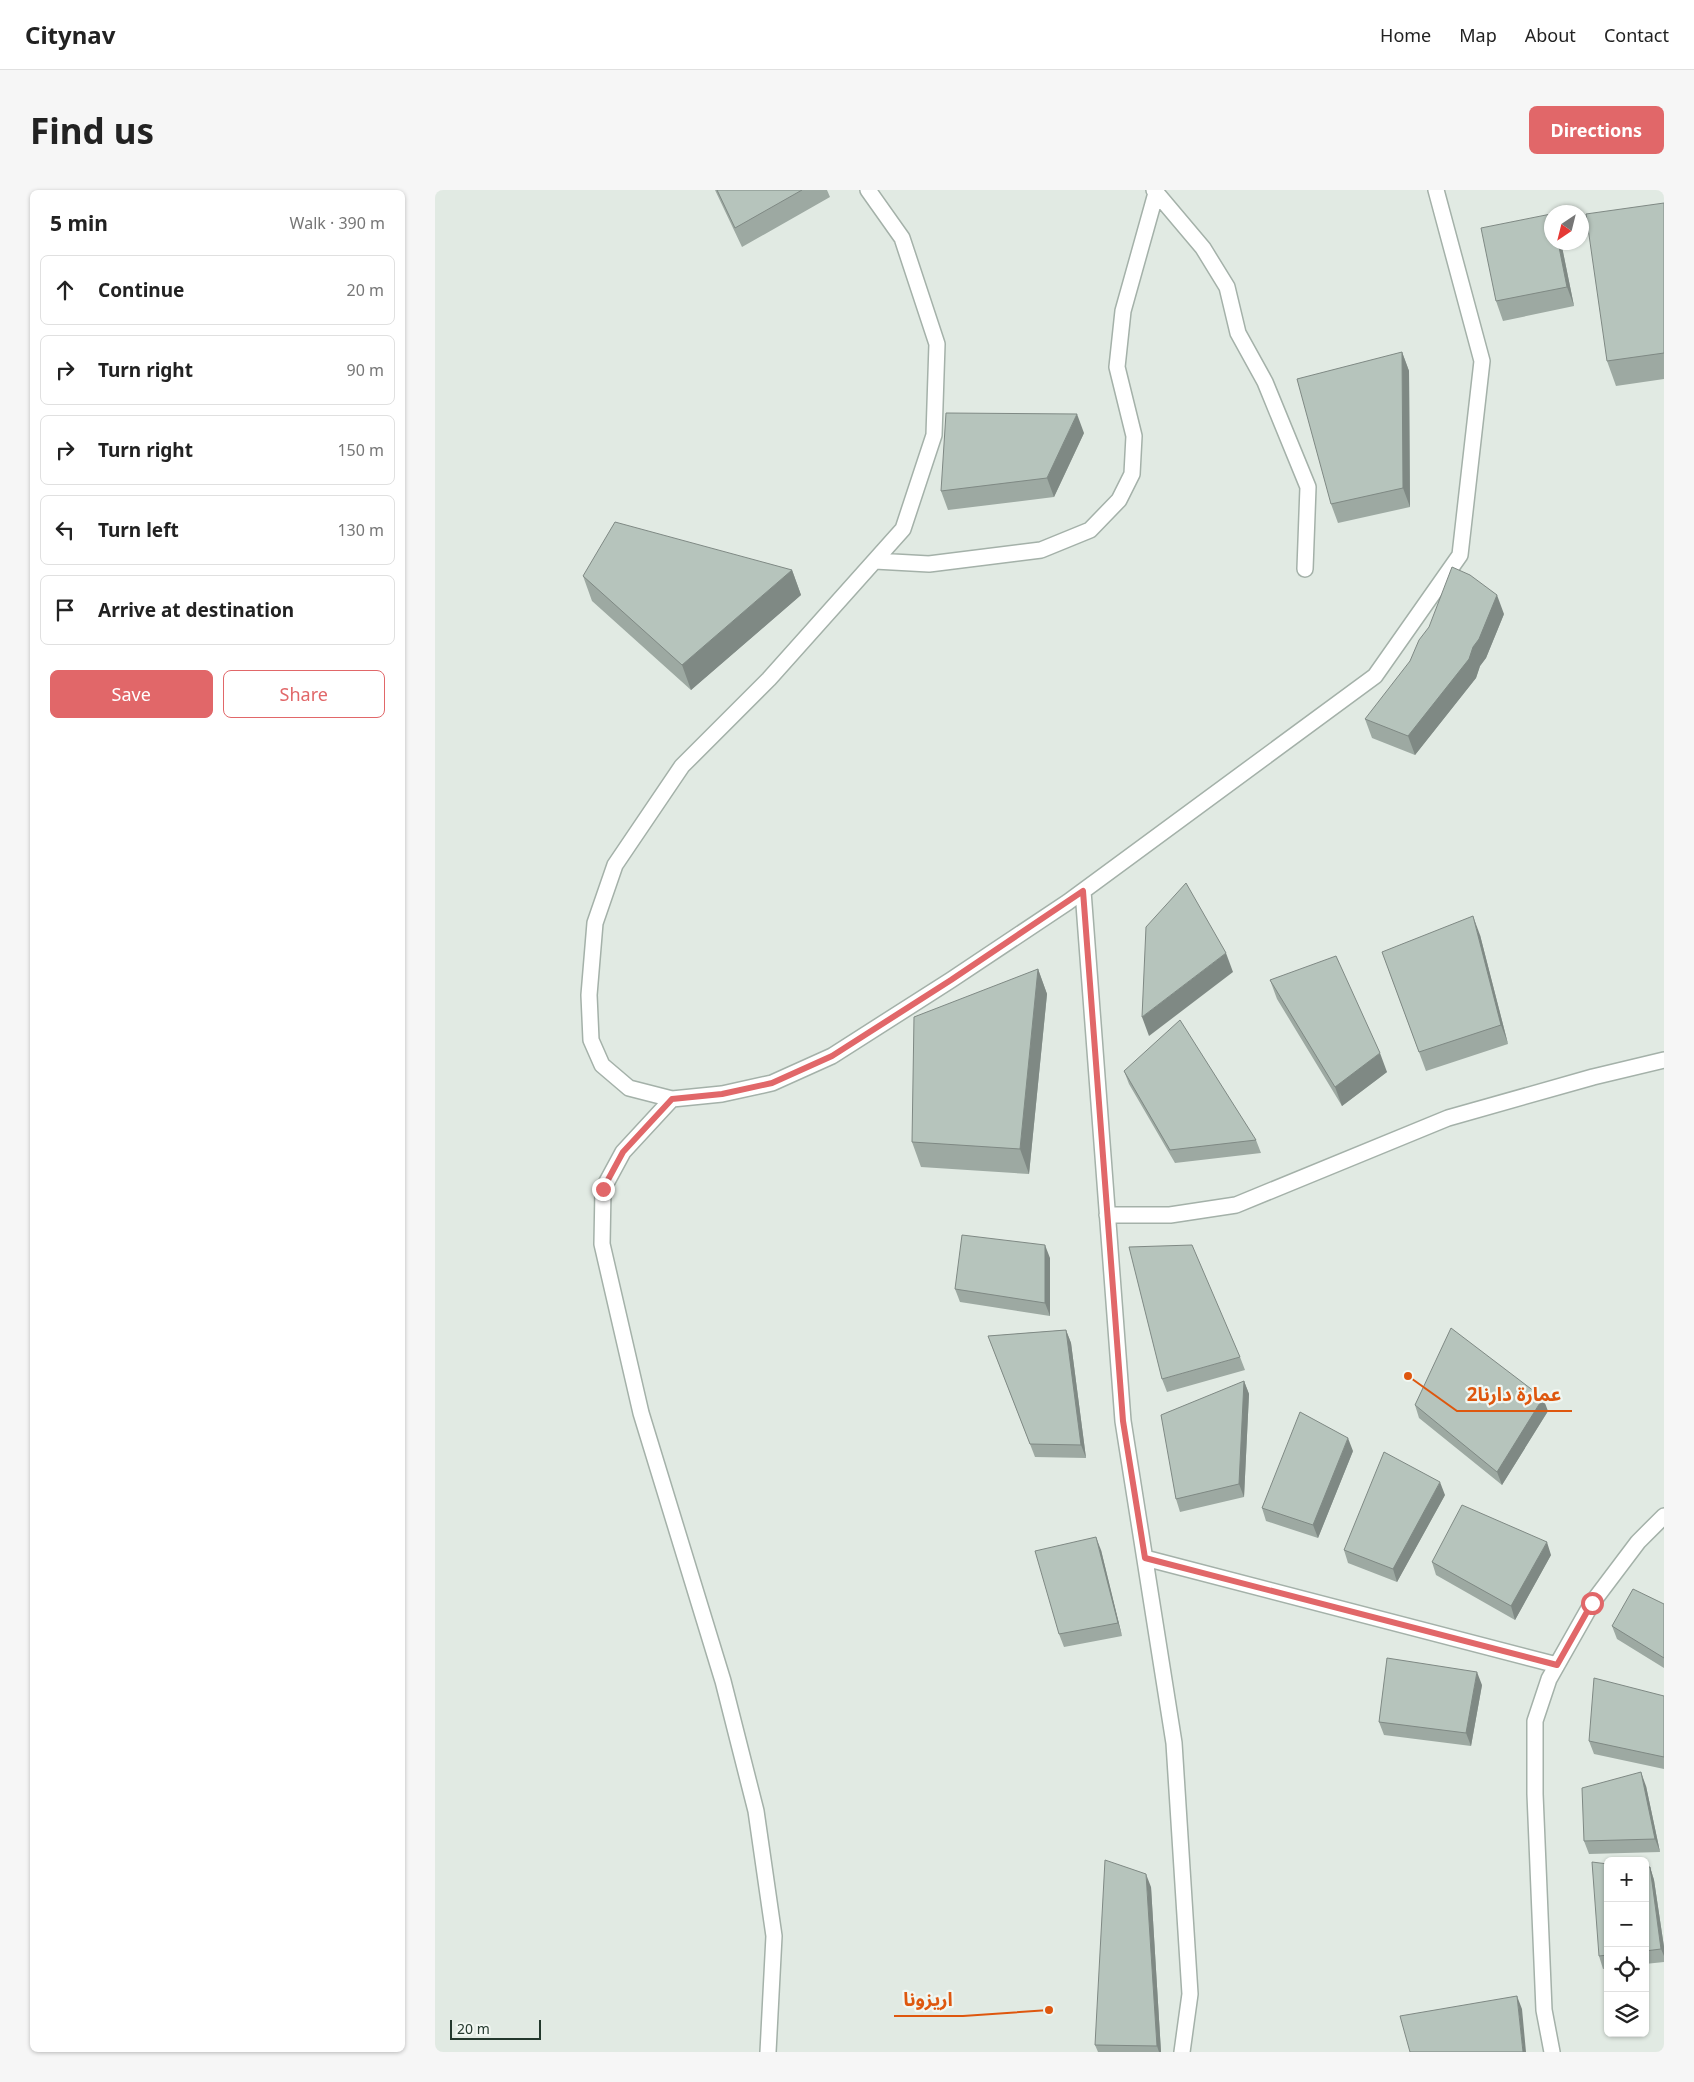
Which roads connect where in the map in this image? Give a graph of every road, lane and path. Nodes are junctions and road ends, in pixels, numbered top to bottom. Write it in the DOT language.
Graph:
graph roads {
  1 [pos="869,190"];
  2 [pos="1436,190"];
  3 [pos="1155,191"];
  4 [pos="875,561"];
  5 [pos="1305,569"];
  6 [pos="1083,891"];
  7 [pos="1664,1060"];
  8 [pos="672,1099"];
  9 [pos="1107,1215"];
  10 [pos="1664,1516"];
  11 [pos="1145,1558"];
  12 [pos="1557,1665"];
  13 [pos="768,2052"];
  14 [pos="1182,2052"];
  15 [pos="1553,2052"];
  1 -- 4 [label="street"];
  2 -- 6 [label="street"];
  3 -- 4 [label="street"];
  3 -- 5 [label="street"];
  4 -- 8 [label="street"];
  6 -- 8 [label="street"];
  6 -- 9 [label="street"];
  7 -- 9 [label="street"];
  8 -- 13 [label="street"];
  9 -- 11 [label="street"];
  10 -- 12 [label="street"];
  11 -- 12 [label="street"];
  11 -- 14 [label="street"];
  12 -- 15 [label="street"];
}
